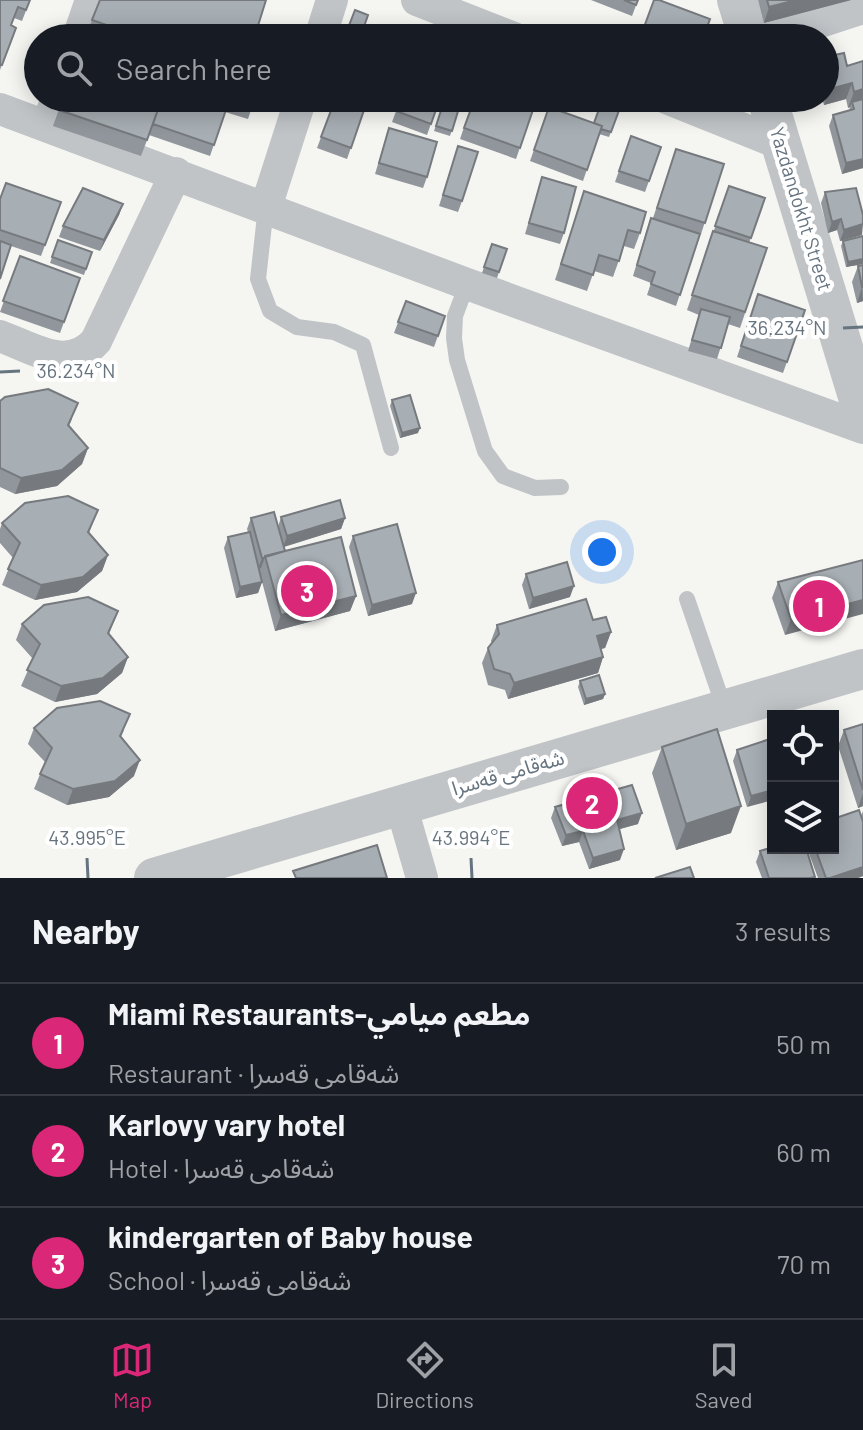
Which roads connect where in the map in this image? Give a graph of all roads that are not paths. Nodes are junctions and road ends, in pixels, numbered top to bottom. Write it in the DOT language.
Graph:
graph roads {
  1 [pos="91,0"];
  2 [pos="332,0"];
  3 [pos="417,0"];
  4 [pos="737,0"];
  5 [pos="863,8"];
  6 [pos="83,24"];
  7 [pos="324,24"];
  8 [pos="478,24"];
  9 [pos="745,24"];
  10 [pos="814,24"];
  11 [pos="0,109"];
  12 [pos="24,110"];
  13 [pos="52,112"];
  14 [pos="297,112"];
  15 [pos="701,112"];
  16 [pos="771,112"];
  17 [pos="781,144"];
  18 [pos="176,173"];
  19 [pos="266,207"];
  20 [pos="467,284"];
  21 [pos="0,336"];
  22 [pos="863,413"];
  23 [pos="863,428"];
  24 [pos="391,448"];
  25 [pos="561,487"];
  26 [pos="687,599"];
  27 [pos="863,669"];
  28 [pos="725,710"];
  29 [pos="401,805"];
  30 [pos="174,875"];
  31 [pos="422,878"];
  1 -- 6 [label="street"];
  2 -- 7 [label="street"];
  3 -- 8 [label="street"];
  4 -- 9 [label="street"];
  5 -- 10 [label="street"];
  11 -- 12 [label="street"];
  13 -- 18 [label="street"];
  14 -- 19 [label="street"];
  15 -- 17 [label="street"];
  16 -- 17 [label="street, Yazdandokht Street"];
  17 -- 22 [label="street, Yazdandokht Street"];
  18 -- 19 [label="street"];
  18 -- 21 [label="street"];
  19 -- 20 [label="street"];
  19 -- 24 [label="lane"];
  20 -- 23 [label="street"];
  20 -- 25 [label="lane"];
  26 -- 28 [label="lane"];
  27 -- 28 [label="street, شەقامی قەسرا"];
  28 -- 29 [label="street, شەقامی قەسرا"];
  29 -- 30 [label="street, شەقامی قەسرا"];
  29 -- 31 [label="street"];
}
